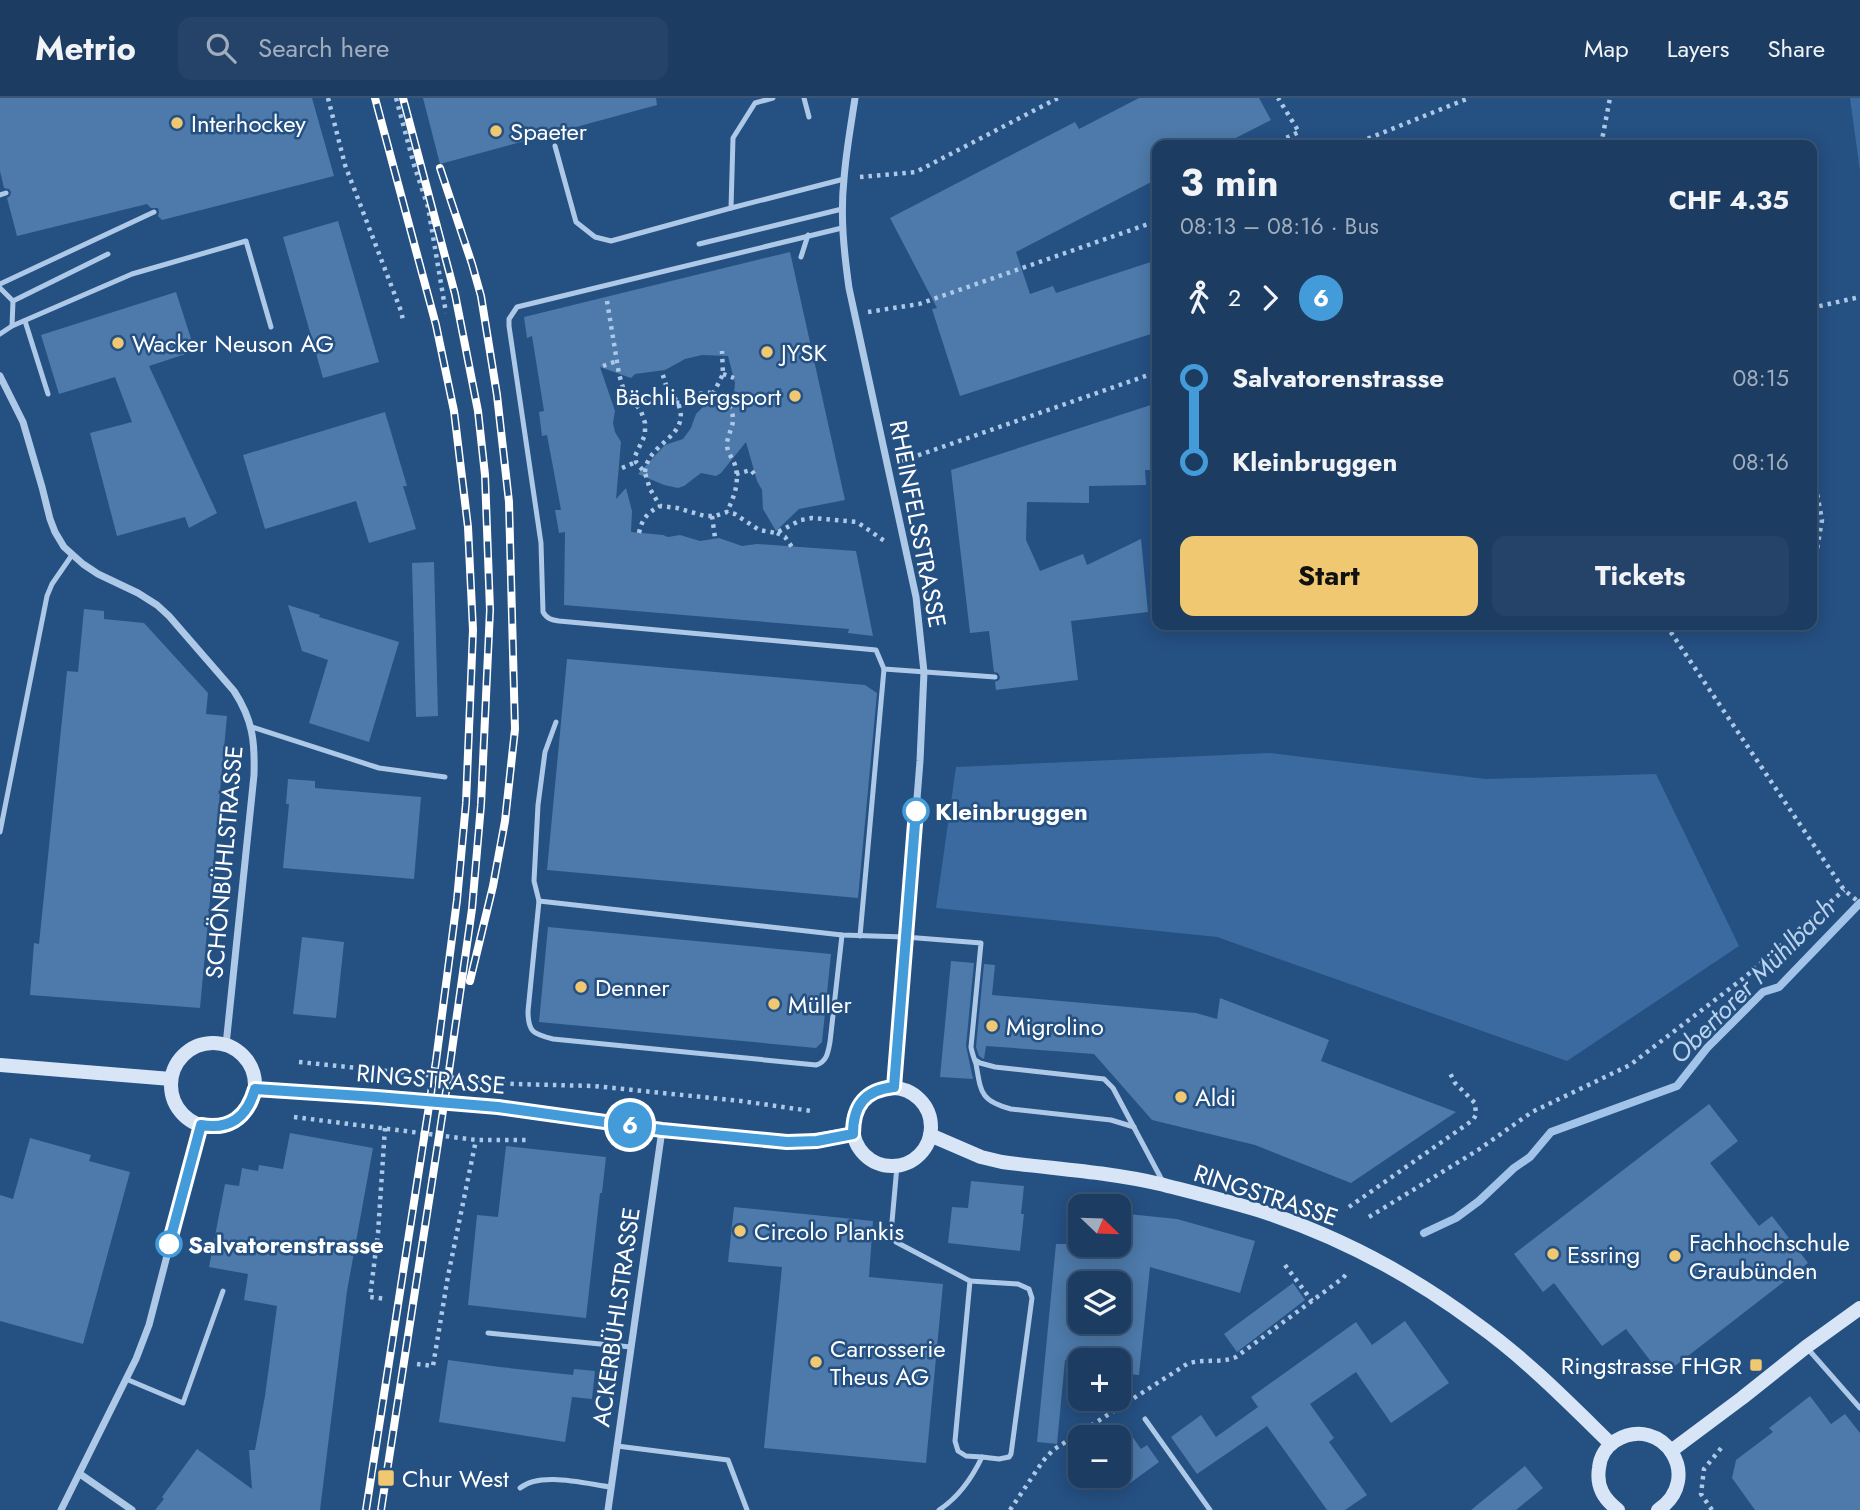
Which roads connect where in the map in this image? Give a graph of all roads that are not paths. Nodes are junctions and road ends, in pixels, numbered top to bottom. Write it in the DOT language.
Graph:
graph roads {
  1 [pos="773,98"];
  2 [pos="804,98"];
  3 [pos="855,98"];
  4 [pos="809,117"];
  5 [pos="555,146"];
  6 [pos="844,179"];
  7 [pos="731,208"];
  8 [pos="842,209"];
  9 [pos="154,212"];
  10 [pos="842,228"];
  11 [pos="808,235"];
  12 [pos="699,244"];
  13 [pos="108,254"];
  14 [pos="801,257"];
  15 [pos="0,286"];
  16 [pos="13,301"];
  17 [pos="25,321"];
  18 [pos="12,326"];
  19 [pos="271,327"];
  20 [pos="0,334"];
  21 [pos="0,376"];
  22 [pos="48,394"];
  23 [pos="72,555"];
  24 [pos="884,669"];
  25 [pos="923,672"];
  26 [pos="995,677"];
  27 [pos="556,722"];
  28 [pos="252,727"];
  29 [pos="445,778"];
  30 [pos="0,832"];
  31 [pos="539,901"];
  32 [pos="842,935"];
  33 [pos="860,936"];
  34 [pos="905,937"];
  35 [pos="226,1045"];
  36 [pos="975,1060"];
  37 [pos="0,1065"];
  38 [pos="171,1079"];
  39 [pos="894,1087"];
  40 [pos="255,1089"];
  41 [pos="201,1125"];
  42 [pos="1134,1128"];
  43 [pos="662,1130"];
  44 [pos="853,1134"];
  45 [pos="930,1135"];
  46 [pos="897,1166"];
  47 [pos="1164,1185"];
  48 [pos="970,1281"];
  49 [pos="223,1291"];
  50 [pos="1860,1308"];
  51 [pos="488,1333"];
  52 [pos="631,1347"];
  53 [pos="1806,1347"];
  54 [pos="126,1379"];
  55 [pos="1860,1408"];
  56 [pos="1145,1419"];
  57 [pos="1611,1444"];
  58 [pos="617,1446"];
  59 [pos="1671,1451"];
  60 [pos="982,1457"];
  61 [pos="80,1474"];
  62 [pos="611,1487"];
  63 [pos="520,1488"];
  64 [pos="1609,1508"];
  65 [pos="1664,1508"];
  66 [pos="61,1510"];
  67 [pos="132,1510"];
  68 [pos="608,1510"];
  69 [pos="747,1510"];
  70 [pos="940,1510"];
  71 [pos="1210,1510"];
  1 -- 7 [label="lane"];
  2 -- 4 [label="lane"];
  3 -- 6 [label="street, RHEINFELSSTRASSE"];
  5 -- 7 [label="lane"];
  6 -- 7 [label="lane"];
  6 -- 8 [label="street, RHEINFELSSTRASSE"];
  8 -- 10 [label="street, RHEINFELSSTRASSE"];
  8 -- 12 [label="lane"];
  9 -- 15 [label="lane"];
  10 -- 11 [label="lane"];
  10 -- 25 [label="street, RHEINFELSSTRASSE"];
  11 -- 14 [label="lane"];
  11 -- 24 [label="lane"];
  13 -- 16 [label="lane"];
  15 -- 16 [label="lane"];
  16 -- 18 [label="lane"];
  17 -- 18 [label="lane"];
  17 -- 19 [label="lane"];
  17 -- 22 [label="lane"];
  18 -- 20 [label="lane"];
  21 -- 23 [label="street, SCHÖNBÜHLSTRASSE"];
  23 -- 28 [label="street, SCHÖNBÜHLSTRASSE"];
  23 -- 30 [label="lane"];
  24 -- 25 [label="lane"];
  24 -- 33 [label="lane"];
  25 -- 26 [label="lane"];
  25 -- 34 [label="street, RHEINFELSSTRASSE"];
  27 -- 31 [label="lane"];
  28 -- 29 [label="lane"];
  28 -- 35 [label="street, SCHÖNBÜHLSTRASSE"];
  31 -- 32 [label="lane"];
  31 -- 32 [label="lane"];
  32 -- 33 [label="lane"];
  33 -- 34 [label="lane"];
  34 -- 36 [label="lane"];
  34 -- 39 [label="street, RHEINFELSSTRASSE"];
  35 -- 38 [label="main road"];
  35 -- 40 [label="main road"];
  36 -- 42 [label="lane"];
  36 -- 42 [label="lane"];
  37 -- 38 [label="main road"];
  38 -- 41 [label="main road"];
  39 -- 44 [label="main road"];
  39 -- 45 [label="main road"];
  40 -- 41 [label="main road"];
  40 -- 43 [label="main road, RINGSTRASSE"];
  41 -- 54 [label="street"];
  42 -- 47 [label="lane"];
  43 -- 44 [label="main road, RINGSTRASSE"];
  43 -- 52 [label="street, ACKERBÜHLSTRASSE"];
  44 -- 46 [label="main road"];
  45 -- 46 [label="main road"];
  45 -- 47 [label="main road, RINGSTRASSE"];
  46 -- 48 [label="lane"];
  47 -- 57 [label="main road, RINGSTRASSE"];
  48 -- 60 [label="lane"];
  48 -- 60 [label="lane"];
  49 -- 54 [label="lane"];
  50 -- 53 [label="main road"];
  51 -- 52 [label="lane"];
  52 -- 58 [label="street, ACKERBÜHLSTRASSE"];
  53 -- 55 [label="lane"];
  53 -- 59 [label="main road"];
  54 -- 61 [label="street"];
  56 -- 71 [label="lane"];
  57 -- 59 [label="main road"];
  57 -- 64 [label="main road"];
  58 -- 62 [label="street, ACKERBÜHLSTRASSE"];
  58 -- 69 [label="lane"];
  59 -- 65 [label="main road"];
  60 -- 70 [label="lane"];
  61 -- 66 [label="street"];
  61 -- 67 [label="street"];
  62 -- 63 [label="lane"];
  62 -- 68 [label="street, ACKERBÜHLSTRASSE"];
}
